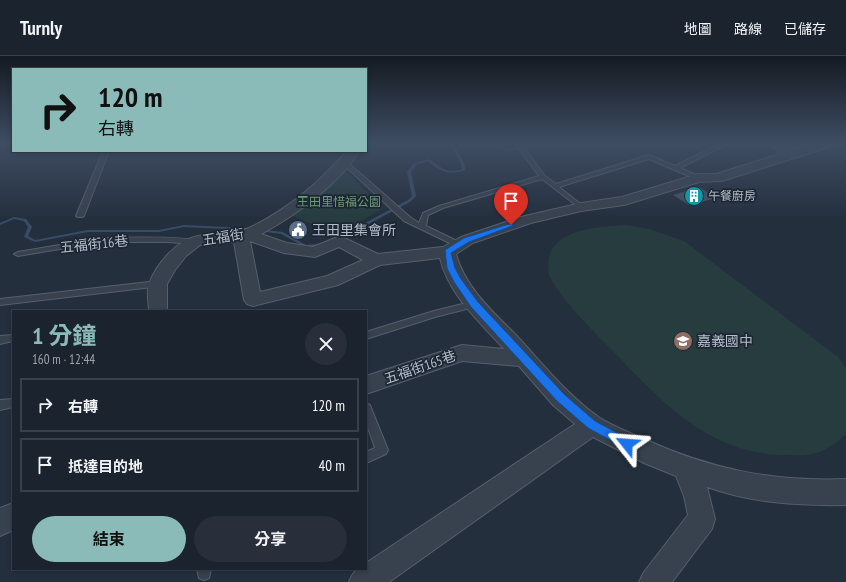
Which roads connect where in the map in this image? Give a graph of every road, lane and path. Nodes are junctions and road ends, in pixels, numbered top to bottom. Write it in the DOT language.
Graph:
graph roads {
  1 [pos="99,169"];
  2 [pos="335,169"];
  3 [pos="360,169"];
  4 [pos="537,169"];
  5 [pos="612,169"];
  6 [pos="676,169"];
  7 [pos="739,169"];
  8 [pos="544,177"];
  9 [pos="698,178"];
  10 [pos="555,186"];
  11 [pos="581,207"];
  12 [pos="80,216"];
  13 [pos="422,227"];
  14 [pos="243,235"];
  15 [pos="194,242"];
  16 [pos="453,249"];
  17 [pos="18,254"];
  18 [pos="376,260"];
  19 [pos="158,284"];
  20 [pos="0,302"];
  21 [pos="475,304"];
  22 [pos="155,310"];
  23 [pos="367,336"];
  24 [pos="12,338"];
  25 [pos="0,340"];
  26 [pos="522,358"];
  27 [pos="367,385"];
  28 [pos="12,403"];
  29 [pos="0,405"];
  30 [pos="367,411"];
  31 [pos="592,425"];
  32 [pos="367,458"];
  33 [pos="684,469"];
  34 [pos="846,492"];
  35 [pos="364,582"];
  36 [pos="654,582"];
  1 -- 12 [label="lane"];
  2 -- 14 [label="street, 五福街"];
  3 -- 13 [label="lane"];
  4 -- 8 [label="lane"];
  5 -- 10 [label="lane"];
  6 -- 9 [label="lane"];
  7 -- 9 [label="street"];
  8 -- 10 [label="lane"];
  8 -- 13 [label="lane"];
  9 -- 11 [label="street"];
  10 -- 11 [label="lane"];
  11 -- 16 [label="street"];
  13 -- 16 [label="lane"];
  14 -- 15 [label="street, 五福街"];
  14 -- 18 [label="street"];
  14 -- 18 [label="street"];
  15 -- 17 [label="lane, 五福街16巷"];
  15 -- 19 [label="street, 五福街"];
  16 -- 18 [label="street"];
  16 -- 21 [label="street"];
  19 -- 20 [label="lane"];
  19 -- 22 [label="street"];
  21 -- 23 [label="lane"];
  21 -- 26 [label="street"];
  24 -- 25 [label="lane"];
  26 -- 27 [label="street, 五福街165巷"];
  26 -- 31 [label="street"];
  28 -- 29 [label="lane"];
  30 -- 32 [label="lane"];
  31 -- 33 [label="street"];
  31 -- 35 [label="street"];
  33 -- 34 [label="street"];
  33 -- 36 [label="street"];
}
